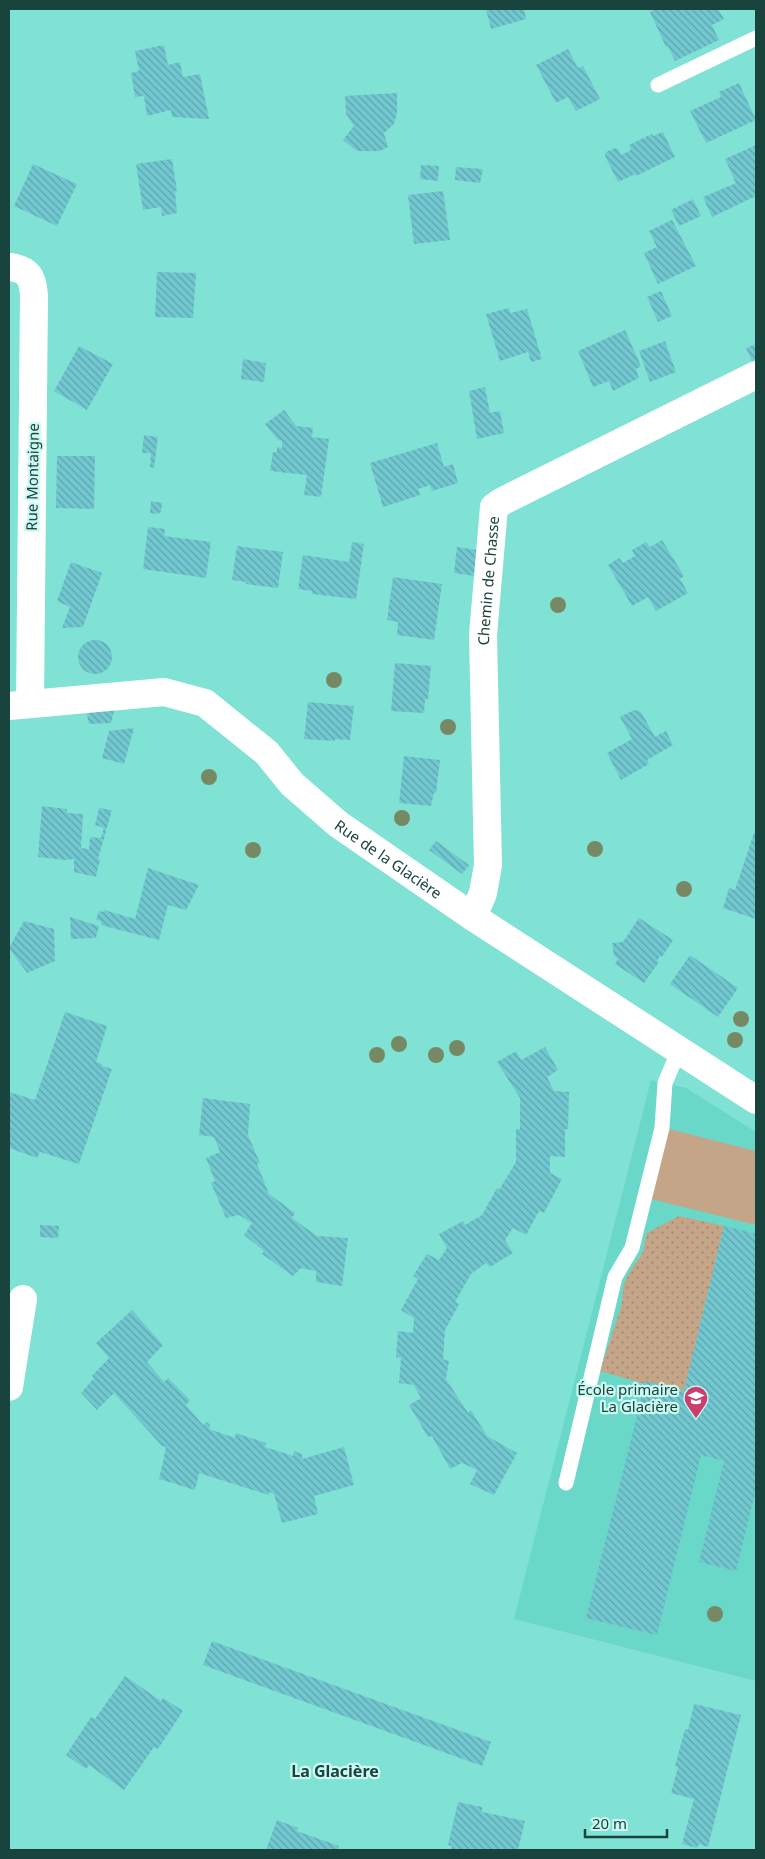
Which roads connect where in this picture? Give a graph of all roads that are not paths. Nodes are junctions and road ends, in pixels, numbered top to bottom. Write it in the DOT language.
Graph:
graph roads {
  1 [pos="756,38"];
  2 [pos="658,85"];
  3 [pos="9,268"];
  4 [pos="756,376"];
  5 [pos="20,705"];
  6 [pos="473,917"];
  7 [pos="679,1050"];
  8 [pos="756,1100"];
  9 [pos="23,1299"];
  10 [pos="9,1387"];
  11 [pos="566,1484"];
  1 -- 2 [label="lane"];
  3 -- 5 [label="street, Rue Montaigne"];
  4 -- 6 [label="street, Chemin de Chasse"];
  5 -- 6 [label="street, Rue de la Glacière"];
  6 -- 7 [label="street, Rue de la Glacière"];
  7 -- 8 [label="street, Rue de la Glacière"];
  7 -- 11 [label="lane"];
  9 -- 10 [label="street"];
}
